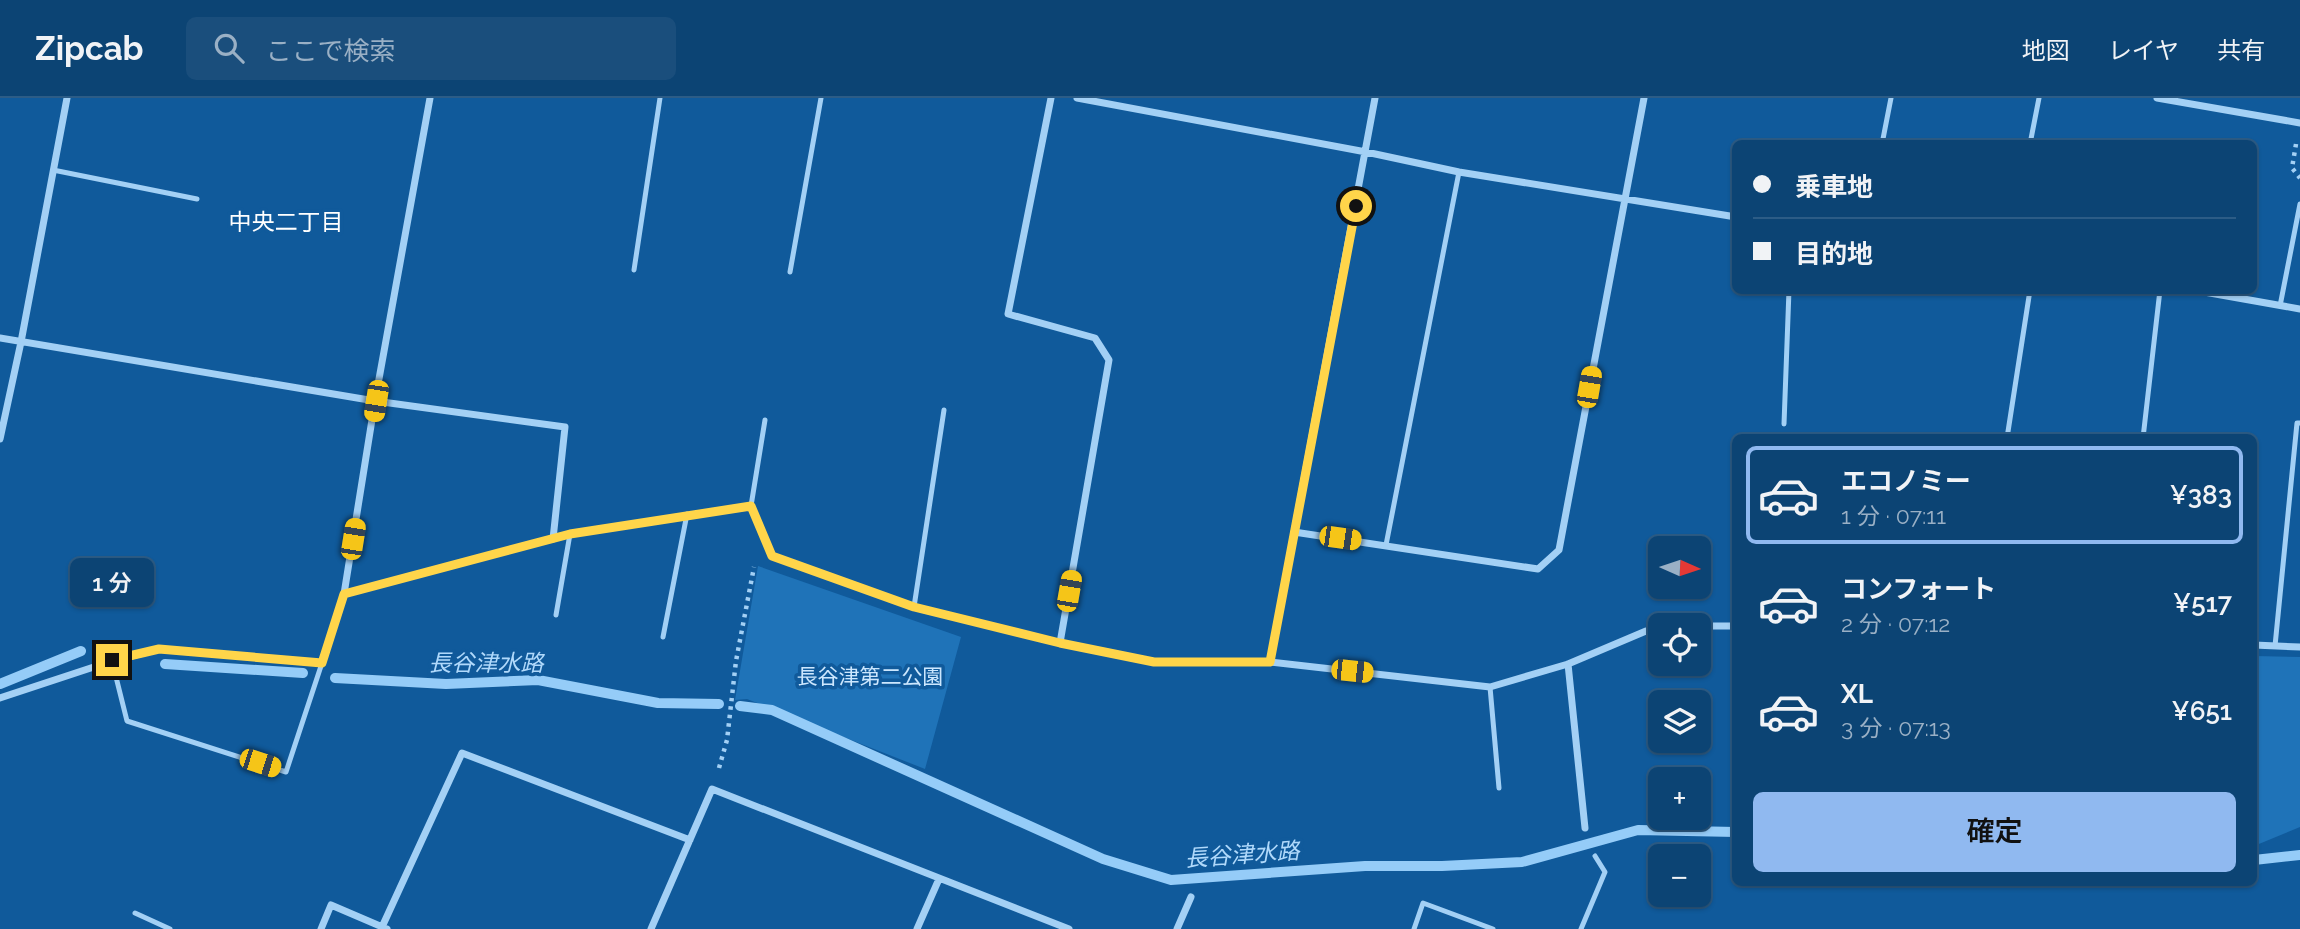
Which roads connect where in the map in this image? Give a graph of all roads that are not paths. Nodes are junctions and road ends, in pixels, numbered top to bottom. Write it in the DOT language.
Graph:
graph roads {
  1 [pos="66,98"];
  2 [pos="430,98"];
  3 [pos="660,98"];
  4 [pos="821,98"];
  5 [pos="1051,98"];
  6 [pos="1077,98"];
  7 [pos="1375,98"];
  8 [pos="1644,98"];
  9 [pos="1891,98"];
  10 [pos="2039,98"];
  11 [pos="2157,98"];
  12 [pos="2169,99"];
  13 [pos="2300,122"];
  14 [pos="1883,140"];
  15 [pos="2031,140"];
  16 [pos="1366,152"];
  17 [pos="53,170"];
  18 [pos="1459,172"];
  19 [pos="1624,198"];
  20 [pos="197,199"];
  21 [pos="2300,204"];
  22 [pos="1732,216"];
  23 [pos="634,270"];
  24 [pos="790,272"];
  25 [pos="1789,294"];
  26 [pos="2029,294"];
  27 [pos="2160,294"];
  28 [pos="2215,294"];
  29 [pos="2280,306"];
  30 [pos="2300,309"];
  31 [pos="0,338"];
  32 [pos="21,342"];
  33 [pos="376,401"];
  34 [pos="944,410"];
  35 [pos="765,420"];
  36 [pos="2300,423"];
  37 [pos="1784,424"];
  38 [pos="2008,434"];
  39 [pos="2143,434"];
  40 [pos="0,439"];
  41 [pos="751,506"];
  42 [pos="687,514"];
  43 [pos="1294,532"];
  44 [pos="570,534"];
  45 [pos="553,538"];
  46 [pos="1386,545"];
  47 [pos="344,594"];
  48 [pos="914,607"];
  49 [pos="556,615"];
  50 [pos="1711,626"];
  51 [pos="1732,626"];
  52 [pos="1648,631"];
  53 [pos="663,637"];
  54 [pos="1060,643"];
  55 [pos="2257,645"];
  56 [pos="2275,646"];
  57 [pos="2300,647"];
  58 [pos="112,660"];
  59 [pos="1270,662"];
  60 [pos="322,663"];
  61 [pos="1569,664"];
  62 [pos="1490,687"];
  63 [pos="0,698"];
  64 [pos="1499,788"];
  65 [pos="1585,828"];
  66 [pos="690,840"];
  67 [pos="1595,856"];
  68 [pos="939,879"];
  69 [pos="1191,897"];
  70 [pos="135,913"];
  71 [pos="384,928"];
  72 [pos="170,929"];
  73 [pos="321,929"];
  74 [pos="652,929"];
  75 [pos="917,929"];
  76 [pos="1069,929"];
  77 [pos="1177,929"];
  78 [pos="1413,929"];
  79 [pos="1493,929"];
  80 [pos="1581,929"];
  1 -- 17 [label="street"];
  2 -- 33 [label="street"];
  3 -- 23 [label="lane"];
  4 -- 24 [label="lane"];
  5 -- 54 [label="street"];
  6 -- 16 [label="street"];
  7 -- 16 [label="street"];
  8 -- 19 [label="street"];
  9 -- 14 [label="lane"];
  10 -- 15 [label="lane"];
  11 -- 12 [label="street"];
  12 -- 13 [label="street"];
  16 -- 18 [label="street"];
  16 -- 43 [label="street"];
  17 -- 20 [label="lane"];
  17 -- 32 [label="street"];
  18 -- 19 [label="street"];
  18 -- 46 [label="lane"];
  19 -- 22 [label="street"];
  19 -- 46 [label="street"];
  21 -- 29 [label="lane"];
  25 -- 37 [label="lane"];
  26 -- 38 [label="lane"];
  27 -- 39 [label="lane"];
  28 -- 29 [label="street"];
  29 -- 30 [label="street"];
  31 -- 32 [label="street"];
  32 -- 33 [label="street"];
  32 -- 40 [label="street"];
  33 -- 45 [label="street"];
  33 -- 47 [label="street"];
  34 -- 48 [label="lane"];
  35 -- 41 [label="lane"];
  36 -- 56 [label="lane"];
  41 -- 42 [label="street"];
  41 -- 48 [label="street"];
  42 -- 44 [label="street"];
  42 -- 53 [label="lane"];
  43 -- 46 [label="street"];
  43 -- 59 [label="street"];
  44 -- 45 [label="street"];
  44 -- 49 [label="lane"];
  45 -- 47 [label="street"];
  47 -- 60 [label="street"];
  48 -- 54 [label="street"];
  50 -- 51 [label="street"];
  52 -- 61 [label="street"];
  54 -- 59 [label="street"];
  55 -- 56 [label="street"];
  56 -- 57 [label="street"];
  58 -- 60 [label="street"];
  58 -- 60 [label="lane"];
  58 -- 63 [label="street"];
  59 -- 62 [label="street"];
  61 -- 62 [label="street"];
  61 -- 65 [label="street"];
  62 -- 64 [label="lane"];
  66 -- 68 [label="street"];
  66 -- 71 [label="street"];
  66 -- 74 [label="street"];
  67 -- 80 [label="lane"];
  68 -- 75 [label="street"];
  68 -- 76 [label="street"];
  69 -- 77 [label="street"];
  70 -- 72 [label="lane"];
  71 -- 73 [label="street"];
  78 -- 79 [label="lane"];
}
